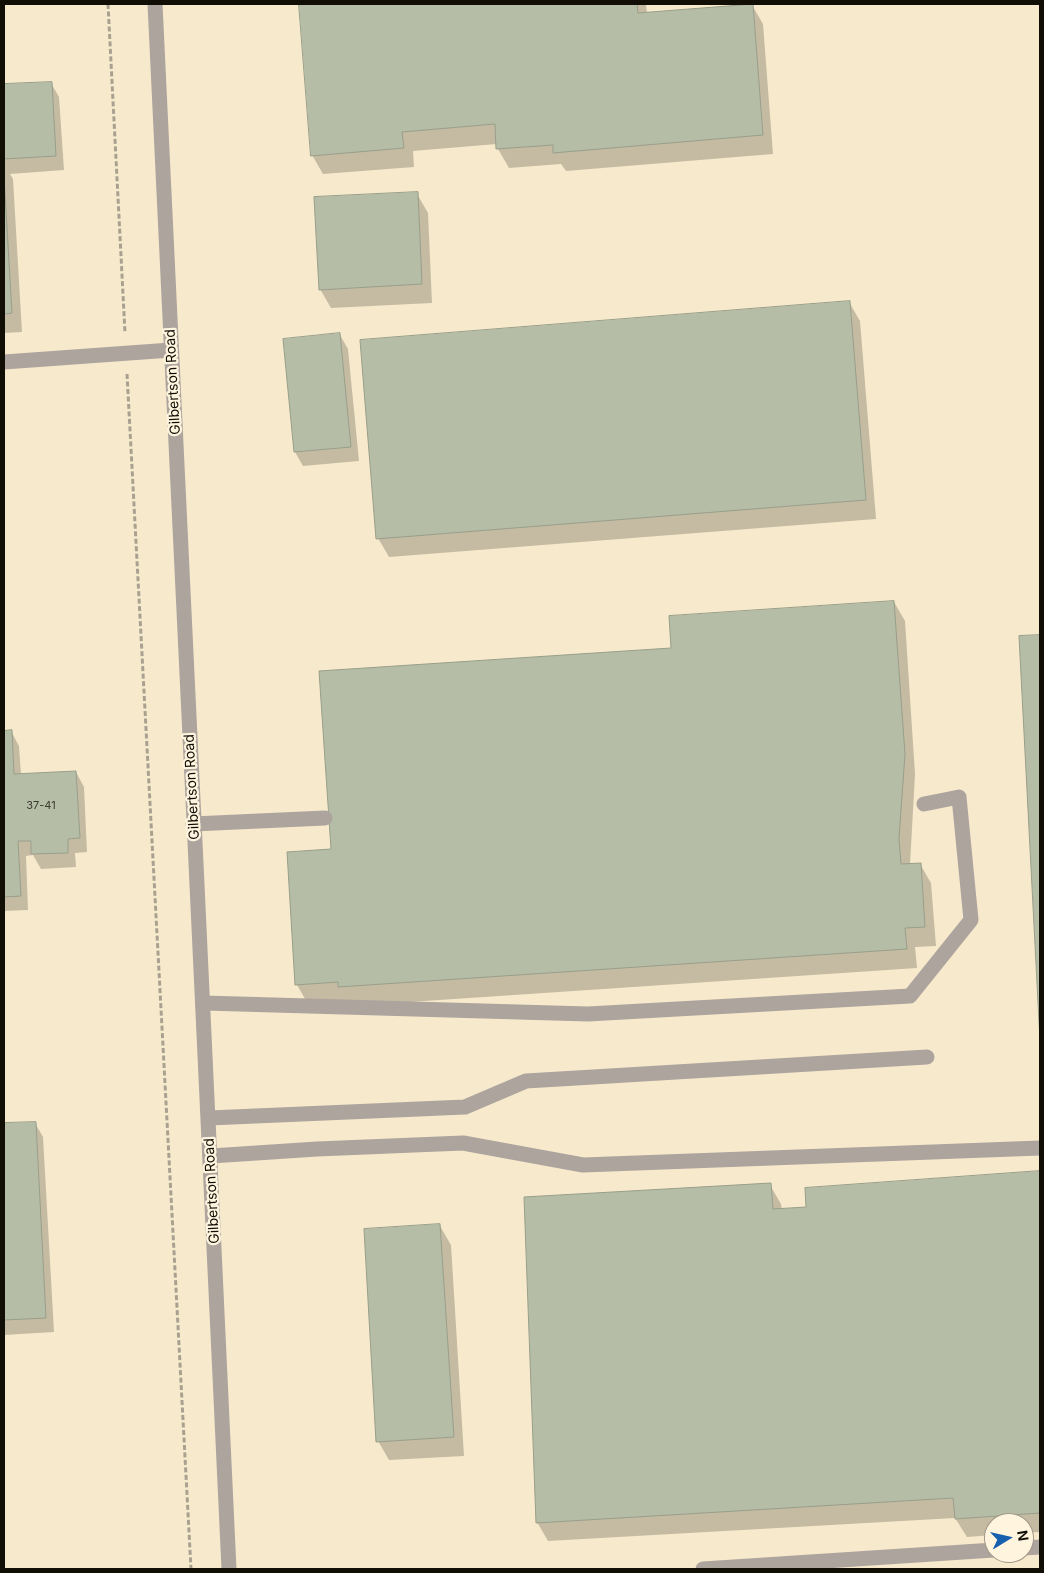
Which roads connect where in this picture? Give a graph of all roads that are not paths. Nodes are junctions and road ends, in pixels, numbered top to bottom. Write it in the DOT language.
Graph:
graph roads {
  1 [pos="155,4"];
  2 [pos="171,350"];
  3 [pos="4,362"];
  4 [pos="924,804"];
  5 [pos="325,818"];
  6 [pos="193,824"];
  7 [pos="204,1003"];
  8 [pos="927,1057"];
  9 [pos="209,1118"];
  10 [pos="1040,1148"];
  11 [pos="211,1156"];
  12 [pos="984,1551"];
  13 [pos="229,1569"];
  14 [pos="703,1569"];
  1 -- 2 [label="street, Gilbertson Road"];
  2 -- 3 [label="street"];
  2 -- 6 [label="street, Gilbertson Road"];
  4 -- 7 [label="street"];
  5 -- 6 [label="street"];
  6 -- 7 [label="street, Gilbertson Road"];
  7 -- 9 [label="street, Gilbertson Road"];
  8 -- 9 [label="street"];
  9 -- 11 [label="street, Gilbertson Road"];
  10 -- 11 [label="street"];
  11 -- 13 [label="street, Gilbertson Road"];
  12 -- 14 [label="street"];
}
